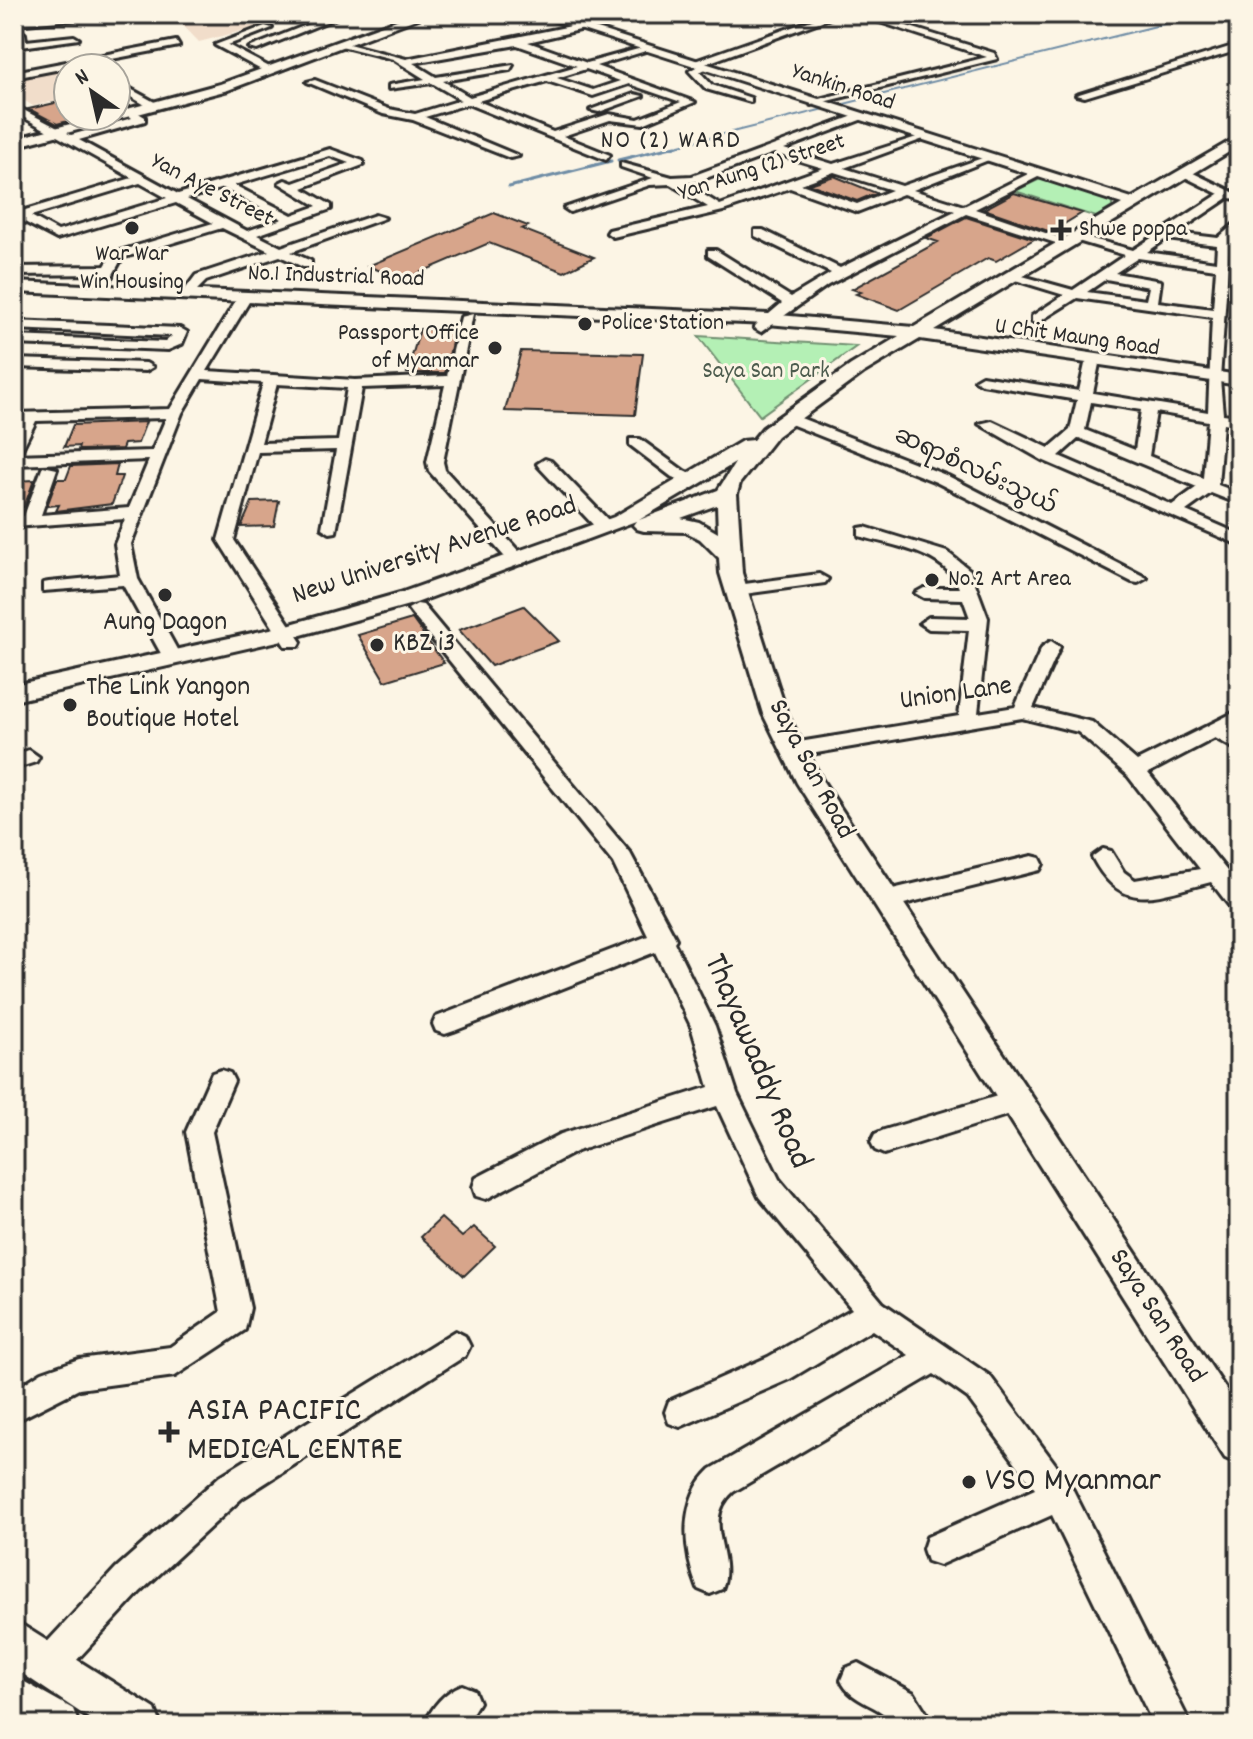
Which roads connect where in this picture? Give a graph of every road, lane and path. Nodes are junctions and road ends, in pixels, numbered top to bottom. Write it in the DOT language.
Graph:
graph roads {
  1 [pos="423,14"];
  2 [pos="539,14"];
  3 [pos="837,14"];
  4 [pos="859,14"];
  5 [pos="79,16"];
  6 [pos="264,16"];
  7 [pos="332,18"];
  8 [pos="14,22"];
  9 [pos="581,27"];
  10 [pos="268,28"];
  11 [pos="301,30"];
  12 [pos="74,39"];
  13 [pos="21,41"];
  14 [pos="348,42"];
  15 [pos="518,42"];
  16 [pos="176,44"];
  17 [pos="1238,47"];
  18 [pos="646,48"];
  19 [pos="480,49"];
  20 [pos="77,52"];
  21 [pos="132,52"];
  22 [pos="238,54"];
  23 [pos="52,60"];
  24 [pos="404,62"];
  25 [pos="506,65"];
  26 [pos="586,65"];
  27 [pos="700,66"];
  28 [pos="52,67"];
  29 [pos="270,71"];
  30 [pos="14,75"];
  31 [pos="382,78"];
  32 [pos="429,78"];
  33 [pos="543,78"];
  34 [pos="631,80"];
  35 [pos="312,82"];
  36 [pos="132,93"];
  37 [pos="1081,95"];
  38 [pos="638,96"];
  39 [pos="747,100"];
  40 [pos="469,101"];
  41 [pos="580,104"];
  42 [pos="822,106"];
  43 [pos="156,107"];
  44 [pos="14,108"];
  45 [pos="595,110"];
  46 [pos="132,113"];
  47 [pos="415,117"];
  48 [pos="609,117"];
  49 [pos="859,117"];
  50 [pos="639,122"];
  51 [pos="662,127"];
  52 [pos="58,132"];
  53 [pos="95,132"];
  54 [pos="54,133"];
  55 [pos="554,135"];
  56 [pos="922,136"];
  57 [pos="67,140"];
  58 [pos="14,143"];
  59 [pos="1237,144"];
  60 [pos="773,149"];
  61 [pos="514,156"];
  62 [pos="606,157"];
  63 [pos="987,157"];
  64 [pos="625,165"];
  65 [pos="836,169"];
  66 [pos="1038,173"];
  67 [pos="262,174"];
  68 [pos="1188,174"];
  69 [pos="1227,178"];
  70 [pos="141,179"];
  71 [pos="675,182"];
  72 [pos="226,185"];
  73 [pos="794,185"];
  74 [pos="293,187"];
  75 [pos="158,188"];
  76 [pos="903,190"];
  77 [pos="1234,196"];
  78 [pos="179,200"];
  79 [pos="1133,203"];
  80 [pos="570,208"];
  81 [pos="719,209"];
  82 [pos="967,211"];
  83 [pos="18,213"];
  84 [pos="68,216"];
  85 [pos="379,218"];
  86 [pos="53,220"];
  87 [pos="293,220"];
  88 [pos="223,224"];
  89 [pos="1239,224"];
  90 [pos="38,225"];
  91 [pos="613,233"];
  92 [pos="759,233"];
  93 [pos="246,235"];
  94 [pos="1162,235"];
  95 [pos="1071,239"];
  96 [pos="1223,242"];
  97 [pos="280,251"];
  98 [pos="712,253"];
  99 [pos="1134,254"];
  100 [pos="307,264"];
  101 [pos="1221,266"];
  102 [pos="108,270"];
  103 [pos="840,273"];
  104 [pos="1102,275"];
  105 [pos="1008,276"];
  106 [pos="16,286"];
  107 [pos="1074,294"];
  108 [pos="105,295"];
  109 [pos="188,295"];
  110 [pos="242,303"];
  111 [pos="791,303"];
  112 [pos="1151,305"];
  113 [pos="437,310"];
  114 [pos="1218,314"];
  115 [pos="468,317"];
  116 [pos="1037,319"];
  117 [pos="938,320"];
  118 [pos="761,322"];
  119 [pos="14,325"];
  120 [pos="860,332"];
  121 [pos="913,336"];
  122 [pos="14,340"];
  123 [pos="106,344"];
  124 [pos="982,347"];
  125 [pos="873,358"];
  126 [pos="14,363"];
  127 [pos="1092,364"];
  128 [pos="88,365"];
  129 [pos="146,367"];
  130 [pos="199,375"];
  131 [pos="1215,379"];
  132 [pos="271,380"];
  133 [pos="455,380"];
  134 [pos="982,380"];
  135 [pos="1239,382"];
  136 [pos="355,384"];
  137 [pos="1085,398"];
  138 [pos="1149,408"];
  139 [pos="175,413"];
  140 [pos="31,416"];
  141 [pos="14,417"];
  142 [pos="1214,417"];
  143 [pos="788,418"];
  144 [pos="1239,421"];
  145 [pos="987,424"];
  146 [pos="770,432"];
  147 [pos="1077,432"];
  148 [pos="346,438"];
  149 [pos="254,442"];
  150 [pos="635,442"];
  151 [pos="14,449"];
  152 [pos="1049,456"];
  153 [pos="1141,458"];
  154 [pos="14,460"];
  155 [pos="157,461"];
  156 [pos="545,464"];
  157 [pos="49,469"];
  158 [pos="14,470"];
  159 [pos="695,480"];
  160 [pos="1210,486"];
  161 [pos="729,488"];
  162 [pos="1239,499"];
  163 [pos="1173,512"];
  164 [pos="134,513"];
  165 [pos="22,521"];
  166 [pos="617,527"];
  167 [pos="330,528"];
  168 [pos="865,532"];
  169 [pos="1239,540"];
  170 [pos="545,556"];
  171 [pos="730,557"];
  172 [pos="517,560"];
  173 [pos="1138,578"];
  174 [pos="129,579"];
  175 [pos="819,579"];
  176 [pos="49,587"];
  177 [pos="737,590"];
  178 [pos="924,593"];
  179 [pos="969,594"];
  180 [pos="412,604"];
  181 [pos="929,623"];
  182 [pos="978,625"];
  183 [pos="290,637"];
  184 [pos="1051,647"];
  185 [pos="171,655"];
  186 [pos="14,693"];
  187 [pos="14,707"];
  188 [pos="1022,712"];
  189 [pos="1239,717"];
  190 [pos="968,719"];
  191 [pos="1218,730"];
  192 [pos="1239,744"];
  193 [pos="793,750"];
  194 [pos="1135,771"];
  195 [pos="1103,857"];
  196 [pos="1032,864"];
  197 [pos="1216,873"];
  198 [pos="884,900"];
  199 [pos="1239,902"];
  200 [pos="664,939"];
  201 [pos="445,1024"];
  202 [pos="221,1081"];
  203 [pos="724,1093"];
  204 [pos="1014,1102"];
  205 [pos="884,1142"];
  206 [pos="486,1187"];
  207 [pos="873,1313"];
  208 [pos="455,1346"];
  209 [pos="936,1356"];
  210 [pos="14,1407"];
  211 [pos="680,1412"];
  212 [pos="1239,1444"];
  213 [pos="1059,1495"];
  214 [pos="939,1549"];
  215 [pos="710,1577"];
  216 [pos="32,1653"];
  217 [pos="858,1680"];
  218 [pos="14,1698"];
  219 [pos="57,1725"];
  220 [pos="139,1725"];
  221 [pos="916,1725"];
  222 [pos="1173,1725"];
  1 -- 14 [label="main road"];
  2 -- 9 [label="main road, Yankin Road"];
  3 -- 27 [label="street"];
  4 -- 42 [label="street"];
  5 -- 8 [label="street"];
  5 -- 12 [label="street"];
  6 -- 11 [label="street"];
  7 -- 11 [label="street"];
  9 -- 15 [label="street"];
  9 -- 18 [label="main road, Yankin Road"];
  10 -- 22 [label="street"];
  11 -- 14 [label="street"];
  11 -- 22 [label="street"];
  12 -- 13 [label="street"];
  12 -- 20 [label="street"];
  13 -- 23 [label="street"];
  14 -- 24 [label="street"];
  14 -- 29 [label="main road"];
  15 -- 19 [label="street"];
  15 -- 26 [label="street"];
  16 -- 21 [label="street"];
  17 -- 37 [label="street"];
  18 -- 26 [label="street"];
  18 -- 27 [label="main road, Yankin Road"];
  19 -- 24 [label="street"];
  19 -- 25 [label="street"];
  22 -- 29 [label="street"];
  24 -- 32 [label="street"];
  25 -- 32 [label="street"];
  25 -- 33 [label="street"];
  26 -- 33 [label="street"];
  26 -- 34 [label="street"];
  27 -- 39 [label="street"];
  27 -- 42 [label="main road, Yankin Road"];
  28 -- 30 [label="street"];
  29 -- 43 [label="main road"];
  31 -- 32 [label="street"];
  32 -- 40 [label="street"];
  33 -- 34 [label="street"];
  33 -- 40 [label="street"];
  34 -- 50 [label="street"];
  35 -- 47 [label="street"];
  36 -- 43 [label="street"];
  38 -- 45 [label="street"];
  40 -- 47 [label="street"];
  40 -- 55 [label="street"];
  41 -- 45 [label="street"];
  42 -- 49 [label="main road, Yankin Road"];
  43 -- 46 [label="main road"];
  44 -- 54 [label="street, Yan Aye Street"];
  45 -- 48 [label="street"];
  47 -- 61 [label="street"];
  48 -- 50 [label="street"];
  48 -- 55 [label="street"];
  49 -- 56 [label="main road, Yankin Road"];
  49 -- 60 [label="street"];
  50 -- 51 [label="street"];
  52 -- 54 [label="main road"];
  53 -- 57 [label="street"];
  54 -- 57 [label="street, Yan Aye Street"];
  54 -- 58 [label="main road"];
  55 -- 62 [label="street"];
  56 -- 63 [label="main road, Yankin Road"];
  56 -- 65 [label="street, Yan Aung (2) Street"];
  57 -- 70 [label="street, Yan Aye Street"];
  59 -- 68 [label="main road"];
  60 -- 65 [label="street"];
  60 -- 71 [label="street"];
  63 -- 66 [label="main road, Yankin Road"];
  63 -- 76 [label="street"];
  64 -- 71 [label="street"];
  65 -- 73 [label="street, Yan Aung (2) Street"];
  65 -- 76 [label="street"];
  66 -- 79 [label="main road, Yankin Road"];
  66 -- 82 [label="street"];
  67 -- 72 [label="street"];
  67 -- 74 [label="street"];
  67 -- 74 [label="street"];
  68 -- 69 [label="street"];
  68 -- 77 [label="street"];
  68 -- 79 [label="main road"];
  70 -- 75 [label="street, Yan Aye Street"];
  70 -- 83 [label="street"];
  71 -- 80 [label="street"];
  71 -- 81 [label="street"];
  72 -- 78 [label="street"];
  72 -- 87 [label="street"];
  73 -- 76 [label="street"];
  73 -- 81 [label="street, Yan Aung (2) Street"];
  74 -- 87 [label="street"];
  75 -- 78 [label="street, Yan Aye Street"];
  75 -- 84 [label="street"];
  76 -- 82 [label="street"];
  77 -- 94 [label="street"];
  78 -- 88 [label="street, Yan Aye Street"];
  78 -- 90 [label="street"];
  79 -- 95 [label="main road"];
  81 -- 91 [label="street, Yan Aung (2) Street"];
  82 -- 95 [label="street"];
  82 -- 103 [label="street"];
  83 -- 90 [label="street"];
  85 -- 97 [label="street"];
  86 -- 90 [label="street"];
  87 -- 93 [label="street"];
  88 -- 93 [label="street, Yan Aye Street"];
  88 -- 102 [label="street"];
  89 -- 96 [label="street"];
  92 -- 103 [label="street"];
  93 -- 97 [label="street, Yan Aye Street"];
  94 -- 96 [label="street"];
  94 -- 99 [label="street"];
  95 -- 99 [label="street"];
  95 -- 105 [label="main road"];
  96 -- 101 [label="street"];
  97 -- 100 [label="street, Yan Aye Street"];
  97 -- 109 [label="street"];
  98 -- 111 [label="street"];
  99 -- 101 [label="street"];
  99 -- 104 [label="street"];
  101 -- 114 [label="street"];
  102 -- 106 [label="street"];
  102 -- 108 [label="street"];
  103 -- 111 [label="street"];
  104 -- 107 [label="street"];
  104 -- 112 [label="street"];
  105 -- 107 [label="street"];
  105 -- 117 [label="main road"];
  106 -- 108 [label="main road, No.1 Industrial Road"];
  107 -- 112 [label="street"];
  107 -- 116 [label="street"];
  108 -- 109 [label="main road, No.1 Industrial Road"];
  108 -- 110 [label="main road, No.1 Industrial Road"];
  109 -- 110 [label="main road, No.1 Industrial Road"];
  110 -- 113 [label="main road, No.1 Industrial Road"];
  110 -- 130 [label="street"];
  111 -- 118 [label="street"];
  112 -- 114 [label="street"];
  113 -- 115 [label="main road, No.1 Industrial Road"];
  113 -- 118 [label="main road, No.1 Industrial Road"];
  114 -- 131 [label="street"];
  115 -- 118 [label="main road, No.1 Industrial Road"];
  115 -- 133 [label="street"];
  117 -- 120 [label="main road"];
  117 -- 121 [label="main road"];
  117 -- 124 [label="main road"];
  118 -- 120 [label="main road"];
  119 -- 123 [label="street"];
  120 -- 121 [label="main road"];
  120 -- 125 [label="main road"];
  121 -- 124 [label="main road, U Chit Maung Road"];
  121 -- 125 [label="main road"];
  122 -- 123 [label="street"];
  123 -- 128 [label="street"];
  124 -- 125 [label="main road"];
  124 -- 127 [label="main road, U Chit Maung Road"];
  124 -- 131 [label="main road, U Chit Maung Road"];
  125 -- 143 [label="main road"];
  126 -- 128 [label="street"];
  127 -- 131 [label="main road, U Chit Maung Road"];
  127 -- 137 [label="street"];
  128 -- 129 [label="street"];
  130 -- 132 [label="street"];
  130 -- 139 [label="street"];
  131 -- 135 [label="main road, U Chit Maung Road"];
  131 -- 142 [label="street"];
  132 -- 136 [label="street"];
  132 -- 149 [label="street"];
  133 -- 136 [label="street"];
  133 -- 172 [label="street"];
  134 -- 137 [label="street"];
  136 -- 148 [label="street"];
  137 -- 138 [label="street"];
  137 -- 147 [label="street"];
  138 -- 142 [label="street"];
  138 -- 153 [label="street"];
  139 -- 140 [label="street"];
  139 -- 155 [label="street"];
  140 -- 141 [label="street"];
  140 -- 151 [label="street"];
  142 -- 144 [label="street"];
  142 -- 160 [label="street"];
  143 -- 146 [label="main road"];
  143 -- 173 [label="street, ဆရာစံလမ်းသွယ်"];
  145 -- 152 [label="street"];
  146 -- 159 [label="main road"];
  146 -- 161 [label="main road"];
  147 -- 152 [label="street"];
  147 -- 153 [label="street"];
  148 -- 149 [label="street"];
  148 -- 167 [label="street"];
  149 -- 183 [label="street"];
  150 -- 159 [label="street"];
  152 -- 163 [label="street"];
  153 -- 160 [label="street"];
  154 -- 155 [label="street"];
  155 -- 157 [label="street"];
  155 -- 164 [label="street"];
  156 -- 166 [label="street"];
  157 -- 158 [label="street"];
  157 -- 165 [label="street"];
  159 -- 166 [label="main road"];
  160 -- 162 [label="street"];
  160 -- 163 [label="street"];
  161 -- 166 [label="main road, New University Avenue Road"];
  161 -- 171 [label="main road, Saya San Road"];
  163 -- 169 [label="street"];
  164 -- 165 [label="street"];
  164 -- 174 [label="street"];
  166 -- 170 [label="main road, New University Avenue Road"];
  166 -- 171 [label="main road"];
  168 -- 179 [label="street"];
  170 -- 172 [label="main road, New University Avenue Road"];
  170 -- 180 [label="main road, New University Avenue Road"];
  171 -- 177 [label="main road, Saya San Road"];
  172 -- 180 [label="main road, New University Avenue Road"];
  174 -- 176 [label="street"];
  174 -- 185 [label="street"];
  175 -- 177 [label="street"];
  177 -- 193 [label="main road, Saya San Road"];
  178 -- 179 [label="street"];
  179 -- 182 [label="street"];
  180 -- 183 [label="main road, New University Avenue Road"];
  180 -- 200 [label="street, Thayawaddy Road"];
  181 -- 182 [label="street"];
  182 -- 190 [label="street"];
  183 -- 185 [label="main road, New University Avenue Road"];
  183 -- 187 [label="main road, New University Avenue Road"];
  184 -- 188 [label="street"];
  185 -- 186 [label="main road, New University Avenue Road"];
  188 -- 190 [label="street, Union Lane"];
  188 -- 194 [label="street, Union Lane"];
  189 -- 191 [label="street"];
  190 -- 193 [label="street, Union Lane"];
  191 -- 192 [label="street"];
  191 -- 194 [label="street"];
  193 -- 198 [label="main road, Saya San Road"];
  194 -- 197 [label="street, Union Lane"];
  195 -- 197 [label="street"];
  196 -- 198 [label="street"];
  197 -- 199 [label="street, Union Lane"];
  198 -- 204 [label="main road, Saya San Road"];
  200 -- 201 [label="street"];
  200 -- 203 [label="street, Thayawaddy Road"];
  202 -- 210 [label="street"];
  203 -- 206 [label="street"];
  203 -- 207 [label="street, Thayawaddy Road"];
  204 -- 205 [label="street"];
  204 -- 212 [label="main road, Saya San Road"];
  207 -- 209 [label="street, Thayawaddy Road"];
  207 -- 211 [label="street"];
  208 -- 216 [label="street"];
  209 -- 213 [label="street, Thayawaddy Road"];
  209 -- 215 [label="street"];
  213 -- 214 [label="street"];
  213 -- 222 [label="street, Thayawaddy Road"];
  216 -- 220 [label="main road"];
  217 -- 221 [label="street"];
  218 -- 219 [label="main road"];
}
